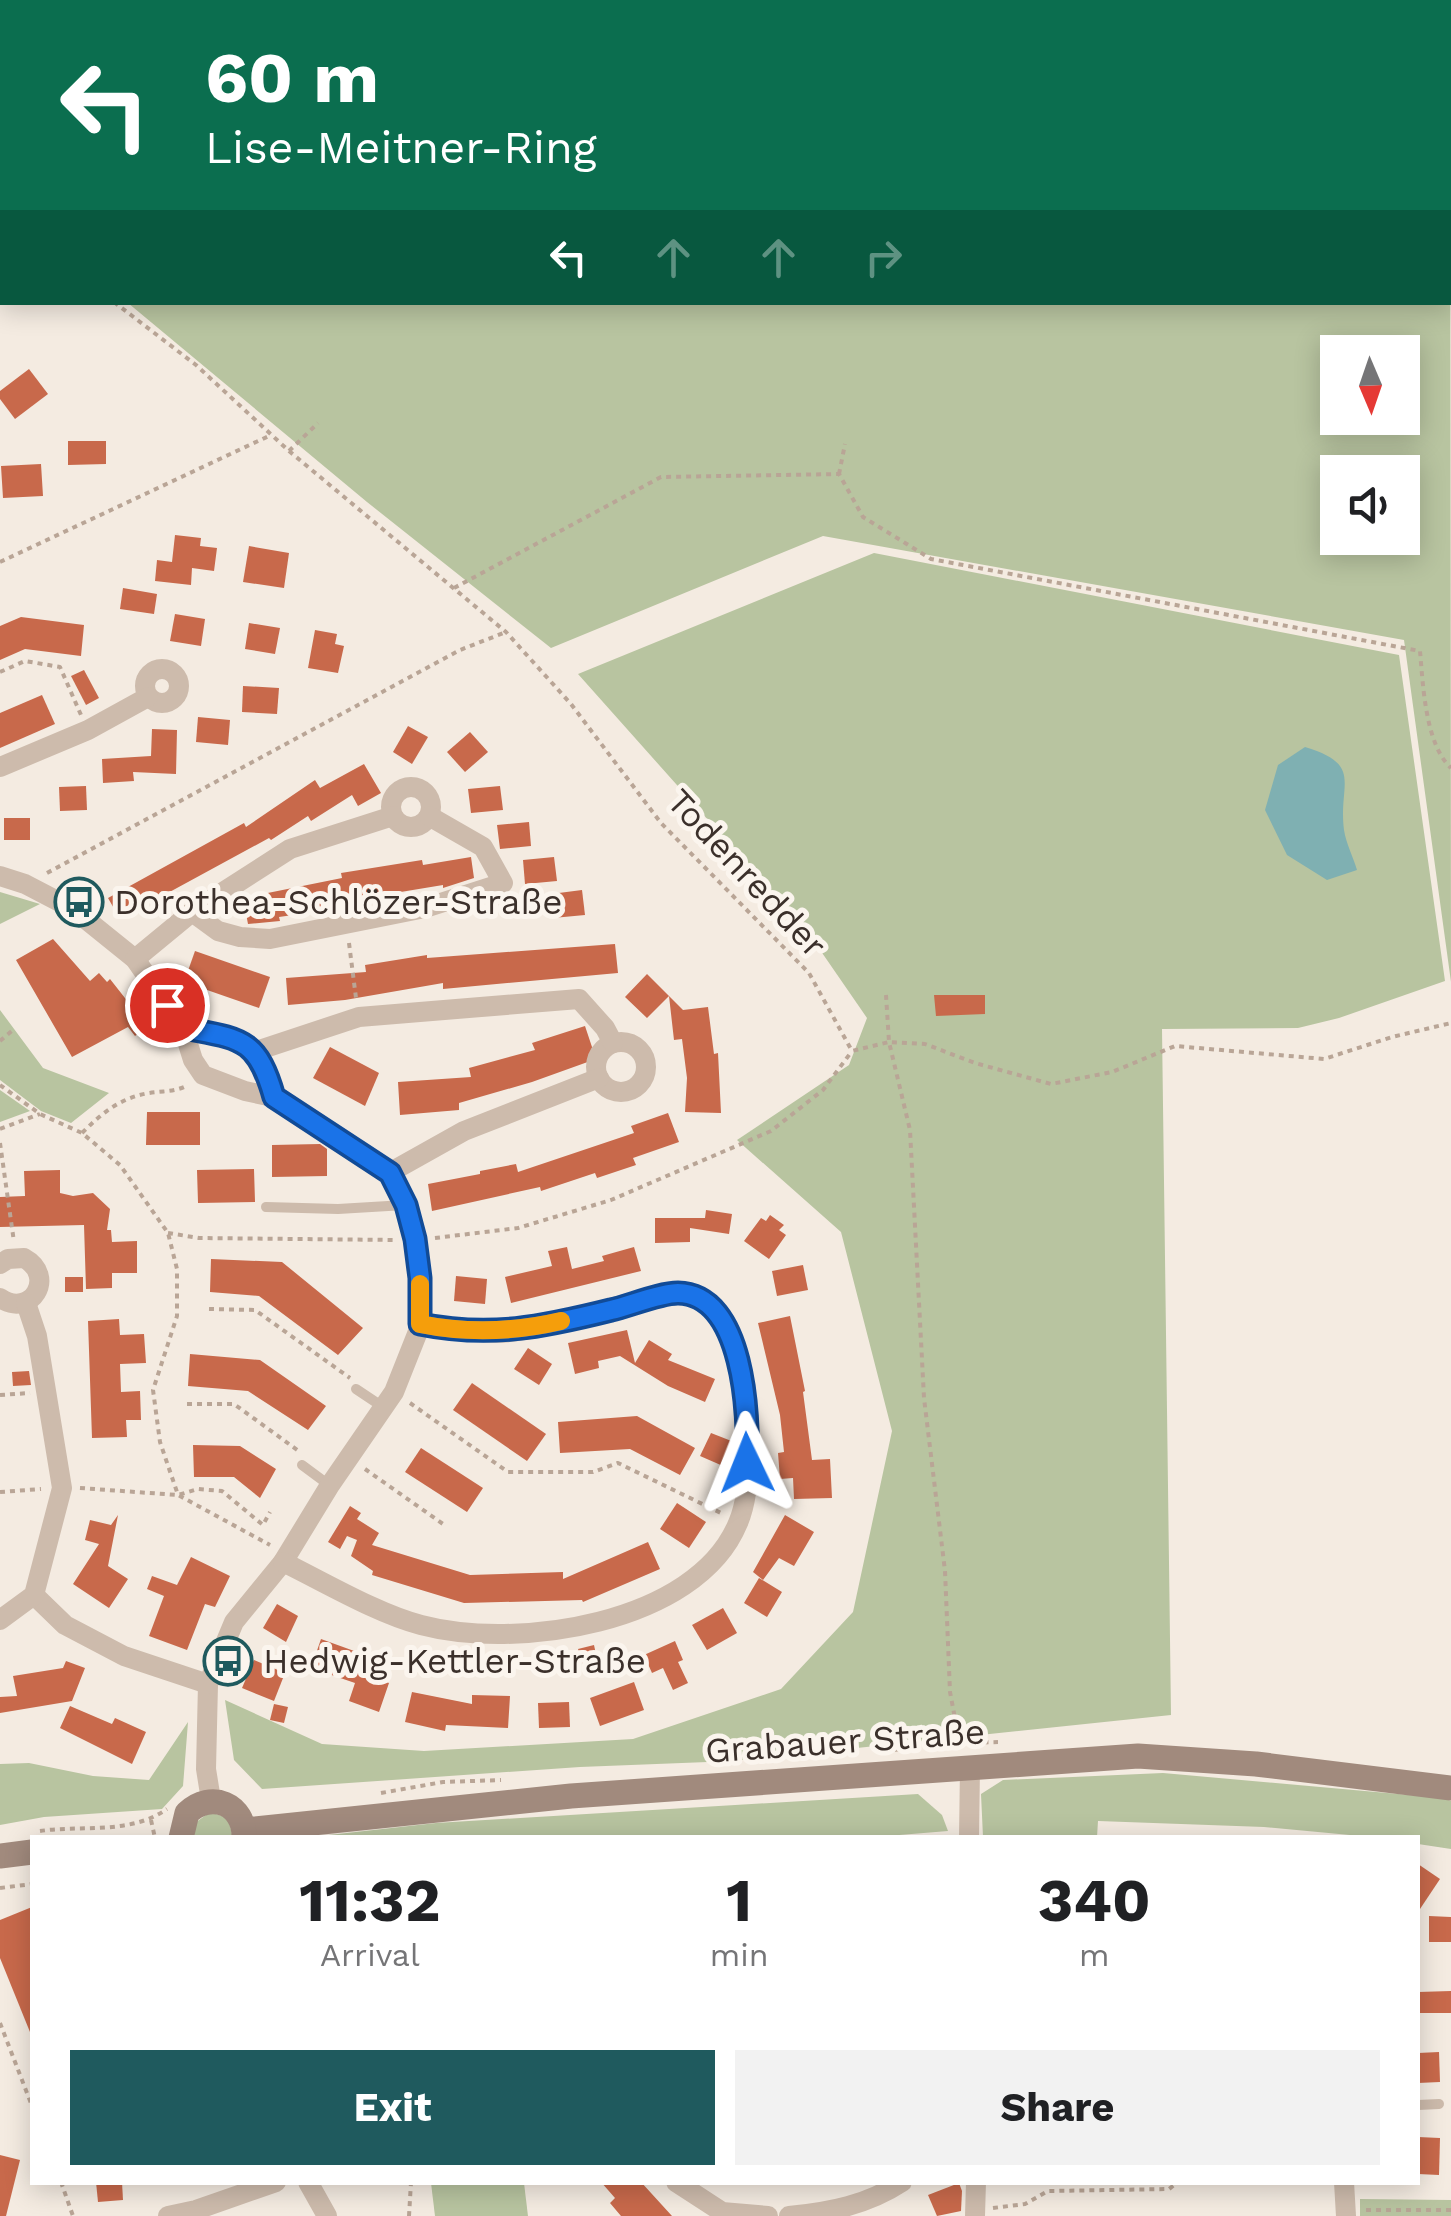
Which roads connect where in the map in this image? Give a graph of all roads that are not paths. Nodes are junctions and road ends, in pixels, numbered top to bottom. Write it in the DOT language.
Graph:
graph roads {
  1 [pos="148,696"];
  2 [pos="0,767"];
  3 [pos="392,816"];
  4 [pos="429,816"];
  5 [pos="0,876"];
  6 [pos="192,912"];
  7 [pos="135,959"];
  8 [pos="184,1028"];
  9 [pos="613,1043"];
  10 [pos="256,1051"];
  11 [pos="598,1078"];
  12 [pos="274,1097"];
  13 [pos="390,1173"];
  14 [pos="406,1205"];
  15 [pos="266,1207"];
  16 [pos="8,1260"];
  17 [pos="0,1298"];
  18 [pos="26,1303"];
  19 [pos="420,1324"];
  20 [pos="357,1386"];
  21 [pos="389,1400"];
  22 [pos="305,1462"];
  23 [pos="330,1486"];
  24 [pos="285,1558"];
  25 [pos="34,1595"];
  26 [pos="0,1620"];
  27 [pos="208,1684"];
  28 [pos="970,1767"];
  29 [pos="1451,1788"];
  30 [pos="211,1800"];
  31 [pos="244,1834"];
  32 [pos="182,1835"];
  33 [pos="969,1835"];
  34 [pos="30,1852"];
  35 [pos="0,1856"];
  36 [pos="1439,2104"];
  37 [pos="1420,2105"];
  38 [pos="267,2185"];
  39 [pos="310,2185"];
  40 [pos="680,2185"];
  41 [pos="898,2185"];
  42 [pos="976,2185"];
  43 [pos="1344,2185"];
  44 [pos="975,2213"];
  45 [pos="1346,2213"];
  46 [pos="721,2214"];
  47 [pos="168,2216"];
  48 [pos="328,2216"];
  49 [pos="768,2216"];
  50 [pos="789,2216"];
  1 -- 2 [label="street"];
  3 -- 4 [label="street"];
  3 -- 4 [label="street"];
  3 -- 6 [label="street"];
  4 -- 6 [label="street"];
  5 -- 7 [label="street"];
  6 -- 7 [label="street"];
  7 -- 8 [label="street"];
  8 -- 10 [label="street"];
  8 -- 12 [label="street"];
  9 -- 10 [label="street"];
  9 -- 11 [label="street"];
  9 -- 11 [label="street"];
  10 -- 12 [label="street"];
  11 -- 13 [label="street"];
  12 -- 13 [label="street"];
  13 -- 14 [label="street"];
  14 -- 15 [label="lane"];
  14 -- 19 [label="street"];
  16 -- 18 [label="street"];
  17 -- 18 [label="street"];
  18 -- 25 [label="street"];
  19 -- 21 [label="street"];
  19 -- 24 [label="street"];
  20 -- 21 [label="lane"];
  21 -- 23 [label="street"];
  22 -- 23 [label="lane"];
  23 -- 24 [label="street"];
  24 -- 27 [label="street"];
  25 -- 26 [label="street"];
  25 -- 27 [label="street"];
  27 -- 30 [label="street"];
  28 -- 29 [label="main road, Grabauer Straße"];
  28 -- 31 [label="main road, Grabauer Straße"];
  28 -- 33 [label="street"];
  30 -- 31 [label="main road"];
  30 -- 32 [label="main road"];
  34 -- 35 [label="main road"];
  36 -- 37 [label="lane"];
  38 -- 47 [label="street"];
  39 -- 48 [label="street"];
  40 -- 46 [label="street"];
  41 -- 50 [label="street"];
  42 -- 44 [label="street"];
  43 -- 45 [label="street"];
  46 -- 49 [label="street"];
}
